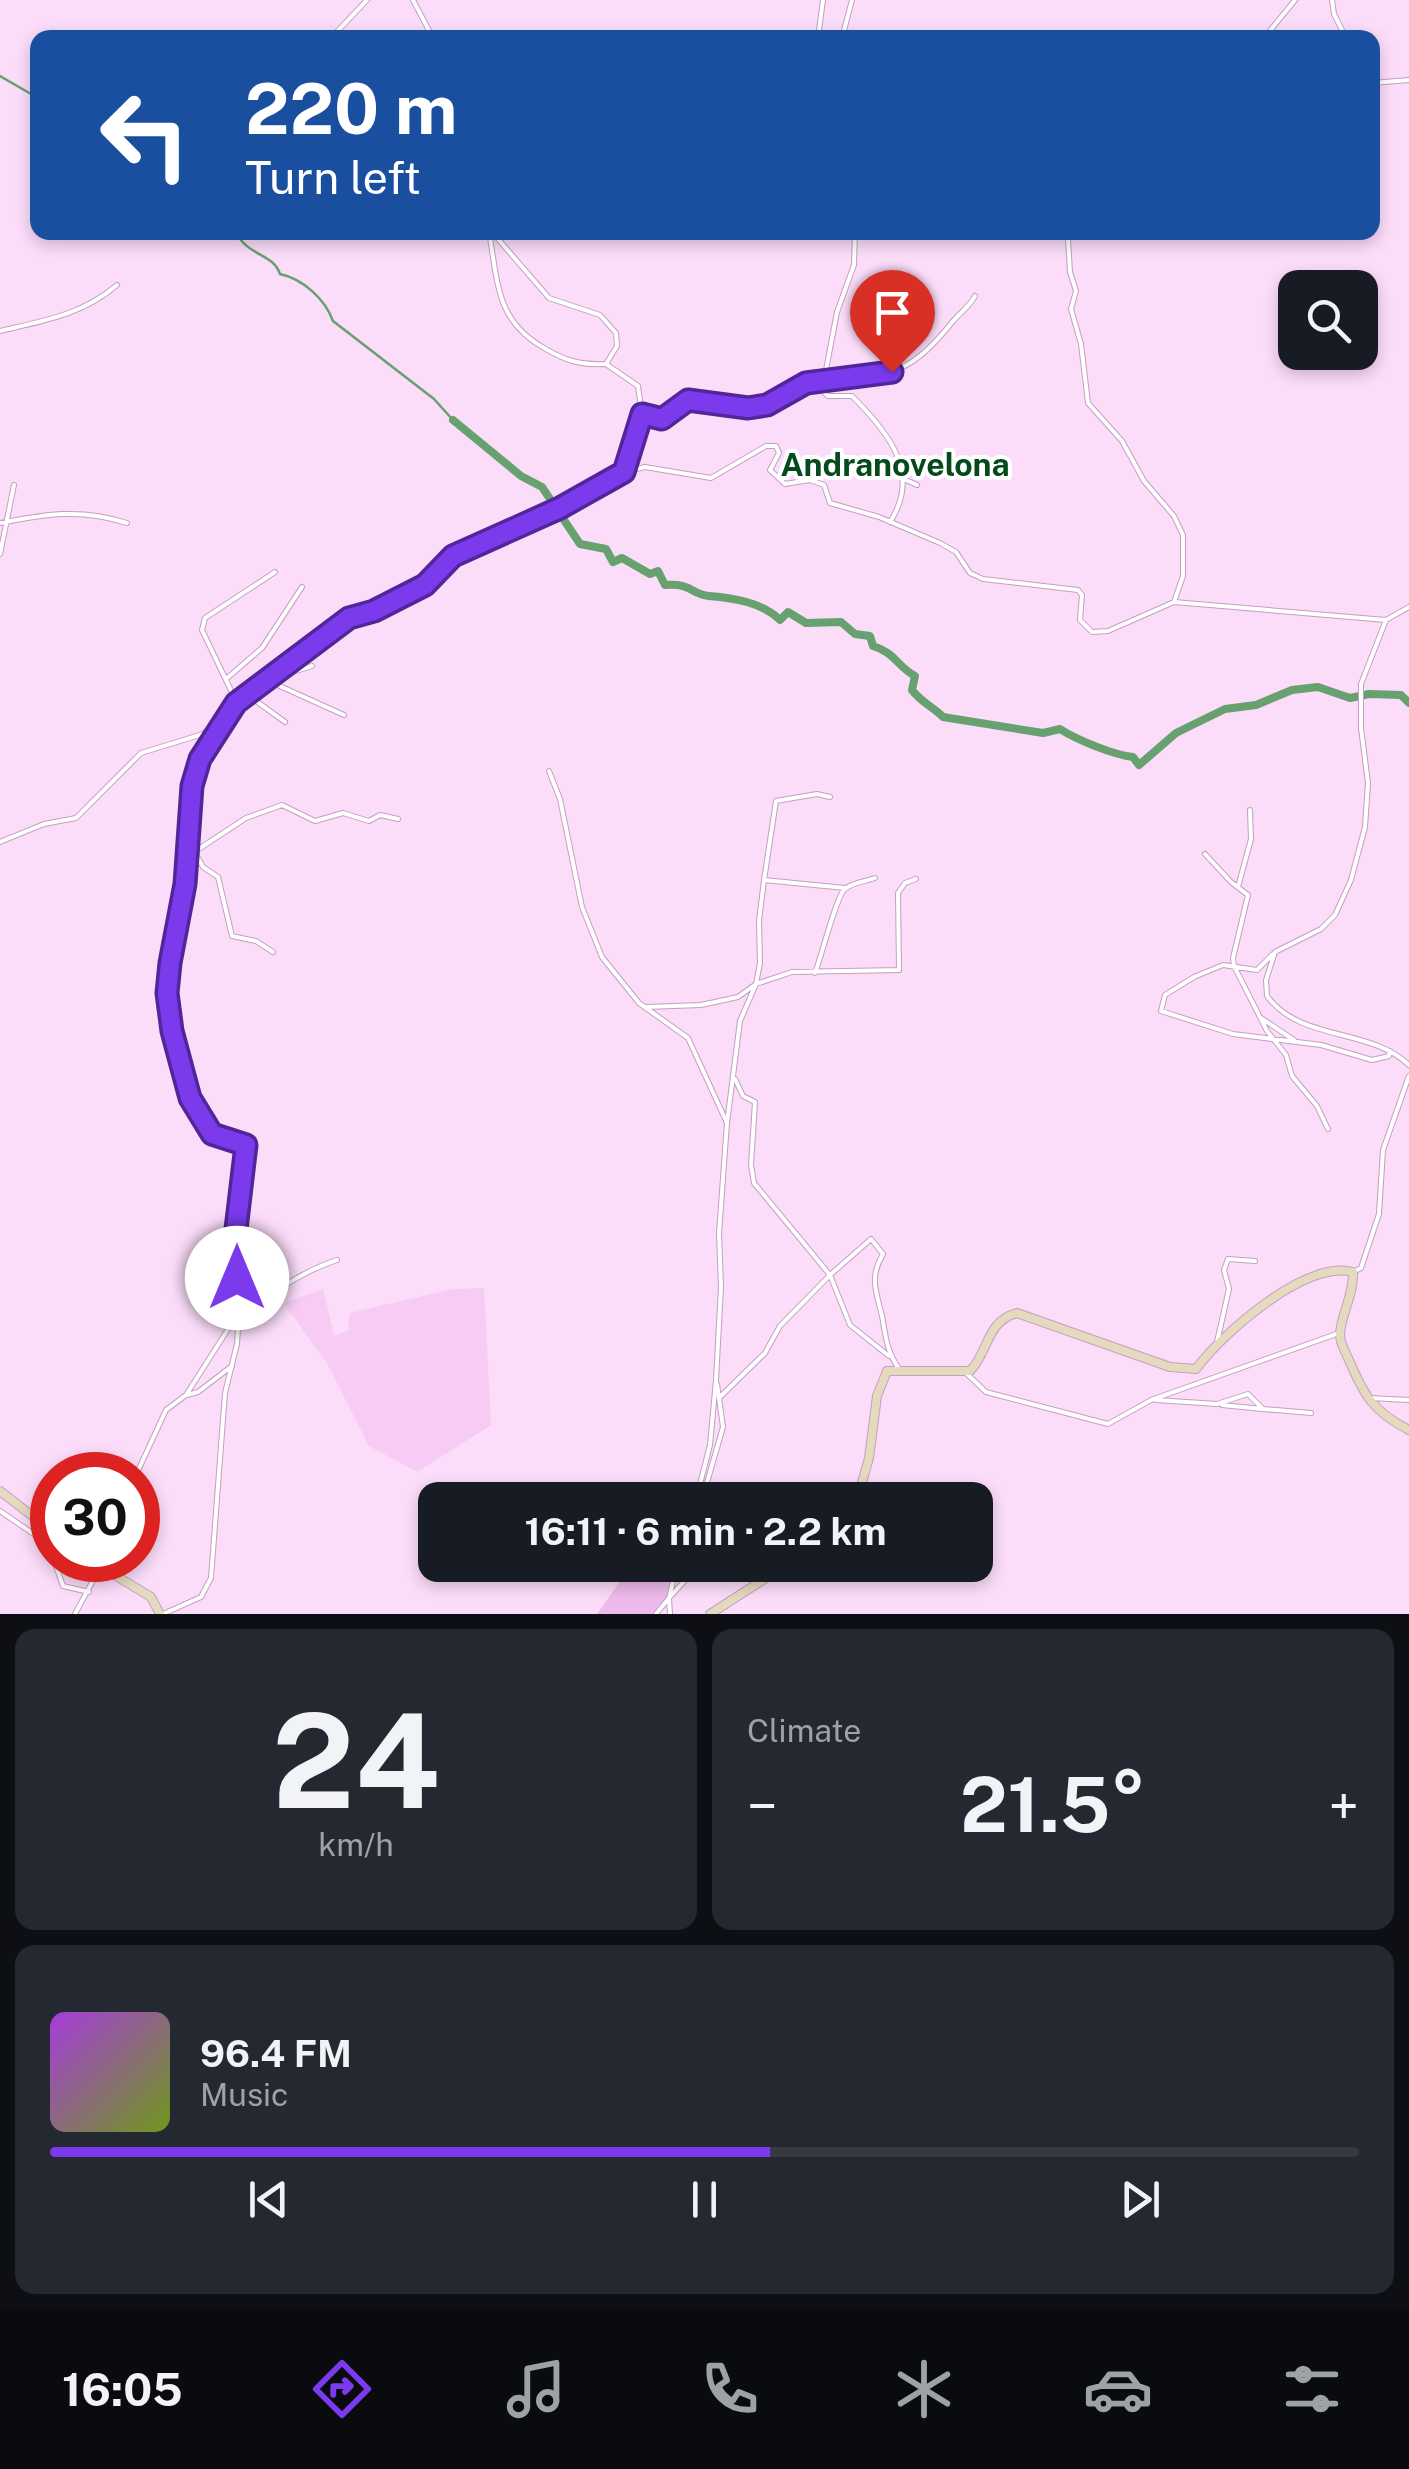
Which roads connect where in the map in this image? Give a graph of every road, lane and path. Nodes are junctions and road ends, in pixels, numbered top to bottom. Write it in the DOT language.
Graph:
graph roads {
  1 [pos="367,0"];
  2 [pos="413,0"];
  3 [pos="823,0"];
  4 [pos="852,0"];
  5 [pos="1295,0"];
  6 [pos="1332,0"];
  7 [pos="339,30"];
  8 [pos="428,30"];
  9 [pos="819,30"];
  10 [pos="844,30"];
  11 [pos="1271,30"];
  12 [pos="1342,30"];
  13 [pos="1409,80"];
  14 [pos="1380,82"];
  15 [pos="492,240"];
  16 [pos="497,240"];
  17 [pos="855,240"];
  18 [pos="1068,240"];
  19 [pos="117,285"];
  20 [pos="975,296"];
  21 [pos="0,330"];
  22 [pos="606,364"];
  23 [pos="826,380"];
  24 [pos="642,414"];
  25 [pos="624,472"];
  26 [pos="904,480"];
  27 [pos="917,484"];
  28 [pos="14,485"];
  29 [pos="9,522"];
  30 [pos="890,522"];
  31 [pos="127,523"];
  32 [pos="0,524"];
  33 [pos="0,554"];
  34 [pos="275,572"];
  35 [pos="302,587"];
  36 [pos="1174,602"];
  37 [pos="1409,606"];
  38 [pos="1386,620"];
  39 [pos="312,666"];
  40 [pos="226,679"];
  41 [pos="272,684"];
  42 [pos="252,698"];
  43 [pos="236,703"];
  44 [pos="344,714"];
  45 [pos="285,722"];
  46 [pos="549,771"];
  47 [pos="830,797"];
  48 [pos="1250,810"];
  49 [pos="398,819"];
  50 [pos="0,842"];
  51 [pos="1205,854"];
  52 [pos="188,856"];
  53 [pos="876,878"];
  54 [pos="916,879"];
  55 [pos="764,880"];
  56 [pos="1238,887"];
  57 [pos="844,888"];
  58 [pos="273,952"];
  59 [pos="1275,952"];
  60 [pos="1234,966"];
  61 [pos="815,972"];
  62 [pos="756,984"];
  63 [pos="646,1007"];
  64 [pos="1259,1018"];
  65 [pos="1273,1039"];
  66 [pos="1294,1040"];
  67 [pos="1390,1051"];
  68 [pos="1409,1065"];
  69 [pos="1409,1076"];
  70 [pos="735,1079"];
  71 [pos="726,1124"];
  72 [pos="1328,1129"];
  73 [pos="337,1260"];
  74 [pos="1255,1260"];
  75 [pos="1353,1272"];
  76 [pos="830,1275"];
  77 [pos="239,1312"];
  78 [pos="1339,1333"];
  79 [pos="1217,1342"];
  80 [pos="890,1357"];
  81 [pos="232,1366"];
  82 [pos="899,1370"];
  83 [pos="965,1372"];
  84 [pos="716,1380"];
  85 [pos="186,1395"];
  86 [pos="720,1397"];
  87 [pos="1365,1398"];
  88 [pos="1151,1400"];
  89 [pos="1409,1400"];
  90 [pos="1218,1404"];
  91 [pos="1263,1409"];
  92 [pos="1311,1413"];
  93 [pos="1409,1430"];
  94 [pos="147,1452"];
  95 [pos="703,1482"];
  96 [pos="705,1482"];
  97 [pos="862,1482"];
  98 [pos="0,1491"];
  99 [pos="0,1511"];
  100 [pos="30,1514"];
  101 [pos="30,1531"];
  102 [pos="62,1582"];
  103 [pos="94,1582"];
  104 [pos="129,1582"];
  105 [pos="673,1582"];
  106 [pos="684,1582"];
  107 [pos="760,1582"];
  108 [pos="89,1592"];
  109 [pos="670,1598"];
  110 [pos="75,1614"];
  111 [pos="162,1614"];
  112 [pos="656,1614"];
  113 [pos="670,1614"];
  114 [pos="710,1614"];
  1 -- 7 [label="street"];
  2 -- 8 [label="street"];
  3 -- 9 [label="street"];
  4 -- 10 [label="street"];
  5 -- 11 [label="street"];
  6 -- 12 [label="street"];
  13 -- 14 [label="street"];
  15 -- 22 [label="street"];
  16 -- 22 [label="street"];
  17 -- 23 [label="street"];
  18 -- 36 [label="street"];
  19 -- 21 [label="street"];
  20 -- 23 [label="street"];
  22 -- 24 [label="street"];
  23 -- 24 [label="street"];
  23 -- 26 [label="street"];
  24 -- 25 [label="street"];
  25 -- 30 [label="street"];
  25 -- 43 [label="street"];
  26 -- 27 [label="street"];
  26 -- 30 [label="street"];
  28 -- 29 [label="street"];
  29 -- 31 [label="street"];
  29 -- 32 [label="street"];
  29 -- 33 [label="street"];
  30 -- 36 [label="street"];
  34 -- 40 [label="street"];
  35 -- 40 [label="street"];
  36 -- 38 [label="street"];
  37 -- 38 [label="street"];
  38 -- 59 [label="street"];
  39 -- 41 [label="street"];
  40 -- 43 [label="street"];
  41 -- 42 [label="street"];
  41 -- 44 [label="street"];
  42 -- 43 [label="street"];
  42 -- 45 [label="street"];
  43 -- 50 [label="street"];
  43 -- 52 [label="street"];
  46 -- 63 [label="street"];
  47 -- 55 [label="street"];
  48 -- 56 [label="street"];
  49 -- 52 [label="street"];
  51 -- 56 [label="street"];
  52 -- 58 [label="street"];
  52 -- 77 [label="street"];
  53 -- 57 [label="street"];
  54 -- 61 [label="street"];
  55 -- 57 [label="street"];
  55 -- 62 [label="street"];
  56 -- 60 [label="street"];
  57 -- 61 [label="street"];
  59 -- 60 [label="street"];
  59 -- 67 [label="street"];
  60 -- 64 [label="street"];
  60 -- 65 [label="street"];
  61 -- 62 [label="street"];
  62 -- 63 [label="street"];
  62 -- 70 [label="street"];
  63 -- 71 [label="street"];
  64 -- 65 [label="street"];
  64 -- 66 [label="street"];
  65 -- 66 [label="street"];
  65 -- 72 [label="street"];
  66 -- 67 [label="street"];
  67 -- 68 [label="street"];
  69 -- 75 [label="street"];
  70 -- 71 [label="street"];
  70 -- 76 [label="street"];
  71 -- 84 [label="street"];
  73 -- 77 [label="street"];
  74 -- 79 [label="street"];
  75 -- 78 [label="street"];
  75 -- 79 [label="street"];
  76 -- 80 [label="street"];
  76 -- 80 [label="street"];
  76 -- 86 [label="street"];
  77 -- 81 [label="street"];
  77 -- 85 [label="street"];
  78 -- 87 [label="street"];
  78 -- 88 [label="street"];
  79 -- 83 [label="street"];
  80 -- 82 [label="street"];
  81 -- 85 [label="street"];
  81 -- 111 [label="street"];
  82 -- 83 [label="street"];
  82 -- 97 [label="street"];
  83 -- 88 [label="street"];
  84 -- 86 [label="street"];
  84 -- 95 [label="street"];
  85 -- 94 [label="street"];
  86 -- 96 [label="street"];
  87 -- 89 [label="street"];
  87 -- 93 [label="street"];
  88 -- 90 [label="street"];
  90 -- 91 [label="street"];
  90 -- 91 [label="street"];
  91 -- 92 [label="street"];
  98 -- 100 [label="street"];
  99 -- 101 [label="street"];
  102 -- 108 [label="street"];
  103 -- 108 [label="street"];
  104 -- 111 [label="street"];
  105 -- 109 [label="street"];
  106 -- 109 [label="street"];
  107 -- 114 [label="street"];
  108 -- 110 [label="street"];
  109 -- 112 [label="street"];
  109 -- 113 [label="street"];
}
